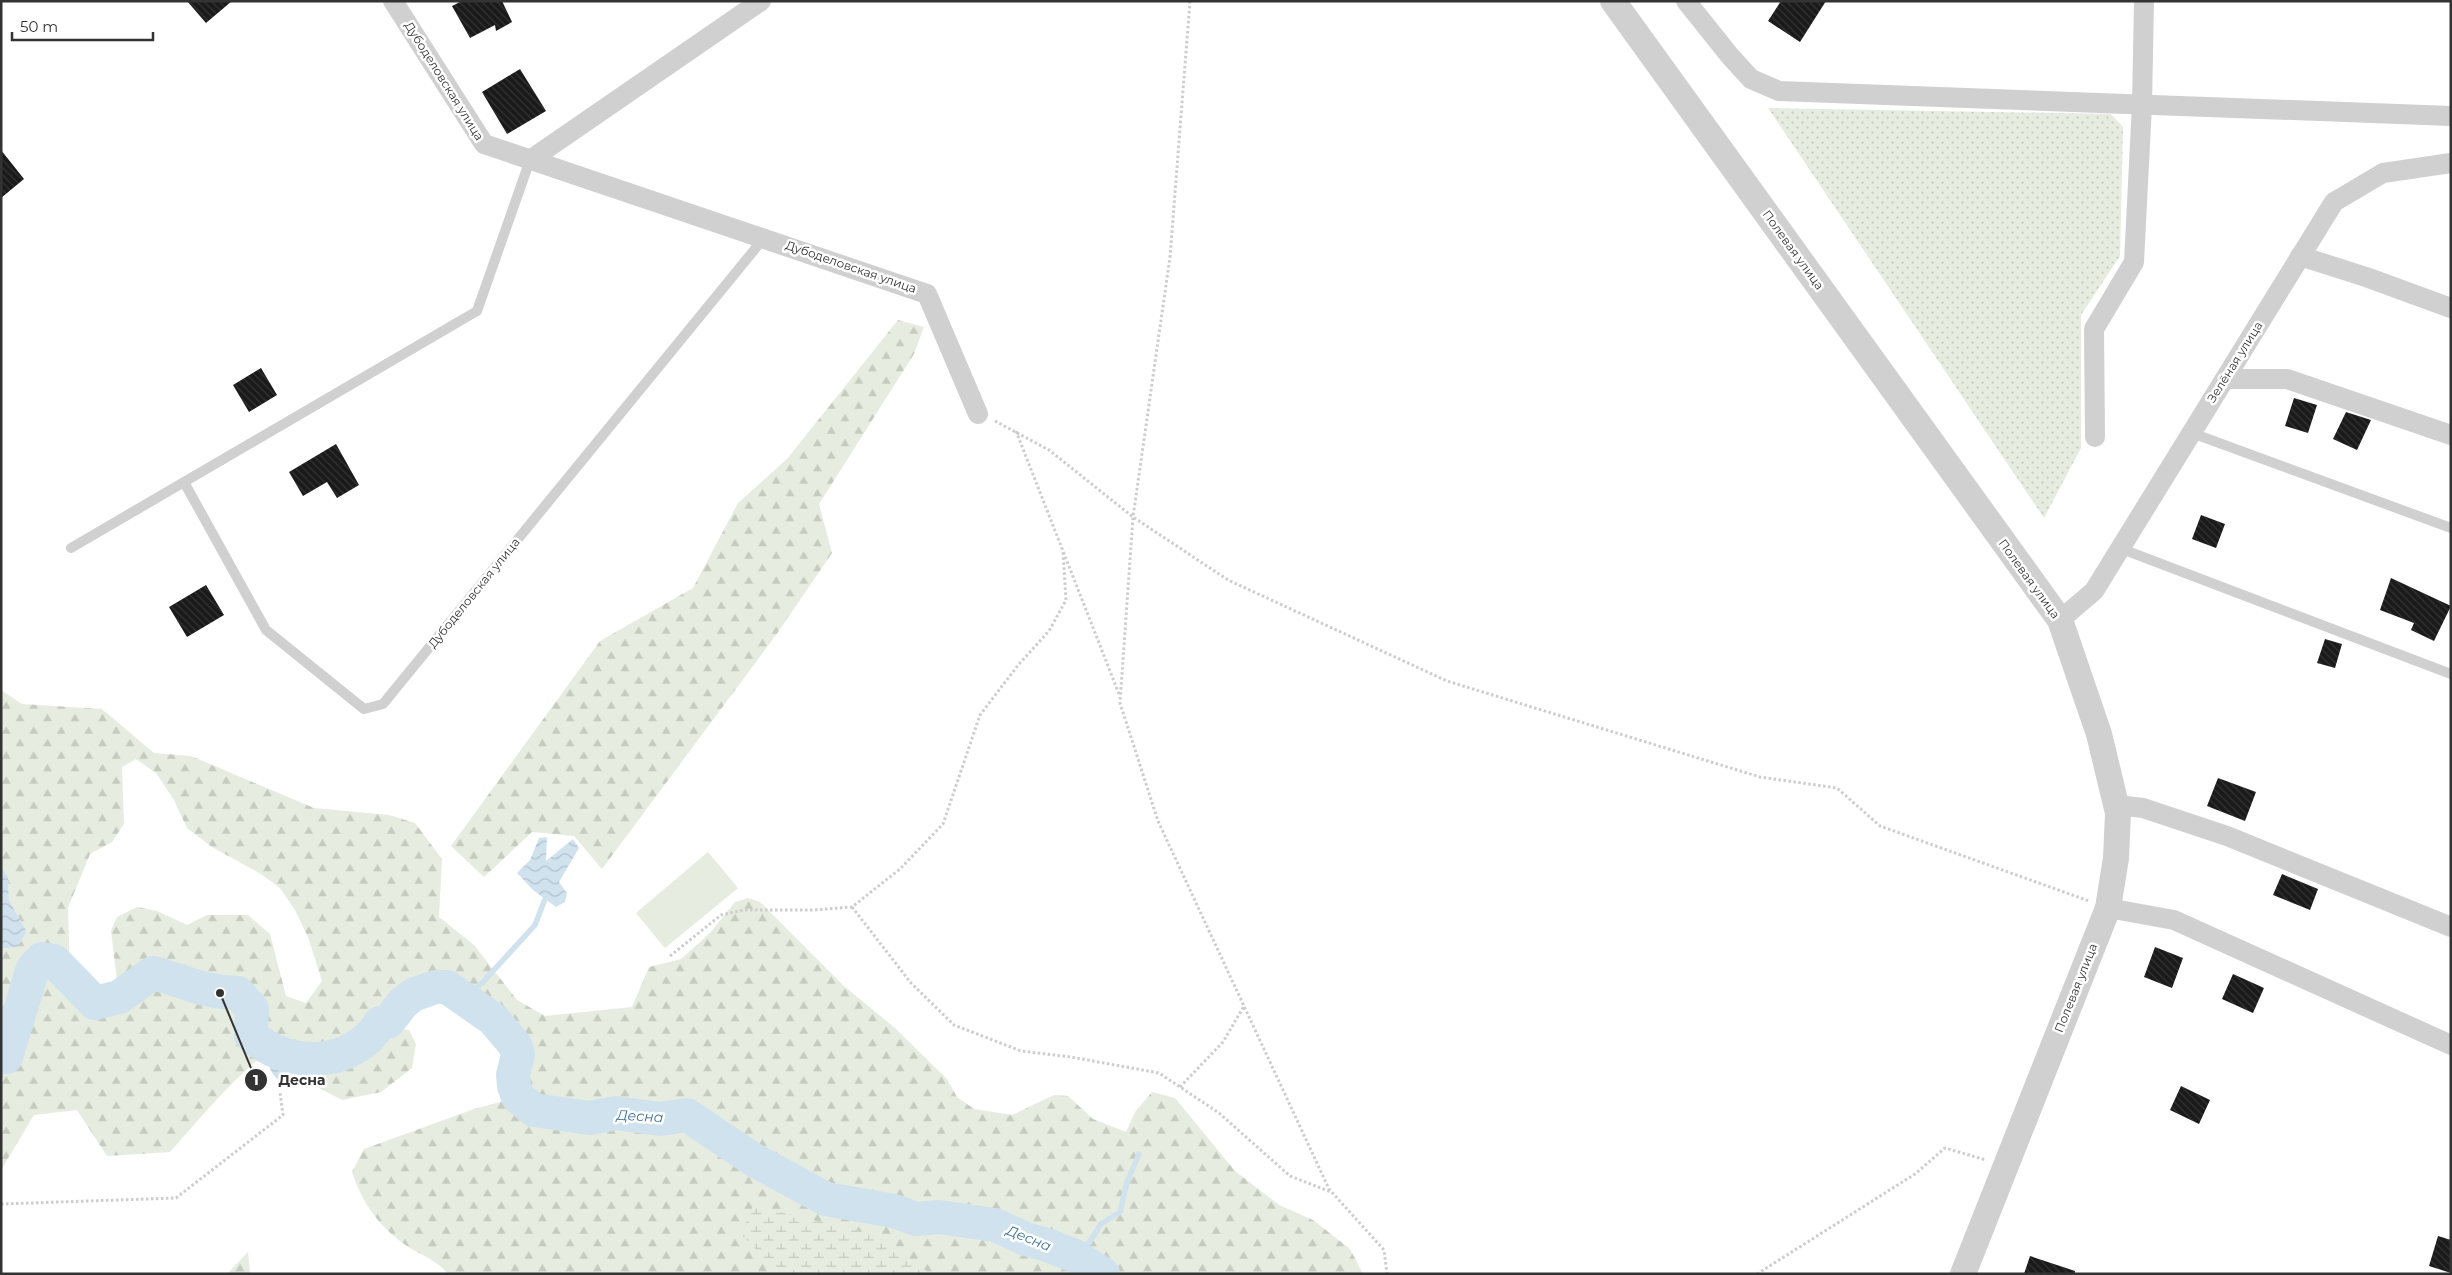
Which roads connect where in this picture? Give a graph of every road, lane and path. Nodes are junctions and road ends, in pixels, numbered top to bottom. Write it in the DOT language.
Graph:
graph roads {
  1 [pos="393,1"];
  2 [pos="761,1"];
  3 [pos="1190,1"];
  4 [pos="1613,1"];
  5 [pos="1686,1"];
  6 [pos="2144,1"];
  7 [pos="2142,105"];
  8 [pos="2451,116"];
  9 [pos="530,160"];
  10 [pos="2451,163"];
  11 [pos="764,237"];
  12 [pos="2300,256"];
  13 [pos="2451,308"];
  14 [pos="2225,379"];
  15 [pos="978,414"];
  16 [pos="1016,431"];
  17 [pos="2192,433"];
  18 [pos="2451,435"];
  19 [pos="2095,437"];
  20 [pos="184,482"];
  21 [pos="1134,517"];
  22 [pos="2451,528"];
  23 [pos="71,548"];
  24 [pos="2122,549"];
  25 [pos="1063,551"];
  26 [pos="2060,620"];
  27 [pos="2451,674"];
  28 [pos="1120,697"];
  29 [pos="2116,805"];
  30 [pos="852,907"];
  31 [pos="2108,908"];
  32 [pos="2451,927"];
  33 [pos="670,956"];
  34 [pos="1244,1005"];
  35 [pos="2451,1045"];
  36 [pos="1180,1087"];
  37 [pos="280,1092"];
  38 [pos="2006,1167"];
  39 [pos="1332,1193"];
  40 [pos="1,1204"];
  41 [pos="1387,1274"];
  42 [pos="1756,1274"];
  43 [pos="1963,1274"];
  1 -- 9 [label="street, Дубоделовская улица"];
  2 -- 9 [label="street"];
  3 -- 21 [label="path"];
  4 -- 26 [label="street, Полевая улица"];
  5 -- 7 [label="street"];
  6 -- 7 [label="street"];
  7 -- 8 [label="street"];
  7 -- 19 [label="street"];
  9 -- 11 [label="street, Дубоделовская улица"];
  9 -- 20 [label="lane"];
  10 -- 12 [label="street, Зелёная улица"];
  11 -- 15 [label="street, Дубоделовская улица"];
  11 -- 20 [label="lane, Дубоделовская улица"];
  12 -- 13 [label="street"];
  12 -- 14 [label="street, Зелёная улица"];
  14 -- 17 [label="street, Зелёная улица"];
  14 -- 18 [label="street"];
  15 -- 16 [label="path"];
  16 -- 21 [label="path"];
  16 -- 25 [label="path"];
  17 -- 22 [label="lane"];
  17 -- 24 [label="street, Зелёная улица"];
  20 -- 23 [label="lane"];
  21 -- 28 [label="path"];
  21 -- 31 [label="path"];
  24 -- 26 [label="street, Зелёная улица"];
  24 -- 27 [label="lane"];
  25 -- 28 [label="path"];
  25 -- 30 [label="path"];
  26 -- 29 [label="street, Полевая улица"];
  28 -- 34 [label="path"];
  29 -- 31 [label="street, Полевая улица"];
  29 -- 32 [label="street"];
  30 -- 33 [label="path"];
  30 -- 36 [label="path"];
  31 -- 35 [label="street"];
  31 -- 38 [label="street, Полевая улица"];
  34 -- 36 [label="path"];
  34 -- 39 [label="path"];
  36 -- 39 [label="path"];
  37 -- 40 [label="path"];
  38 -- 42 [label="path"];
  38 -- 43 [label="street, Полевая улица"];
  39 -- 41 [label="path"];
}
